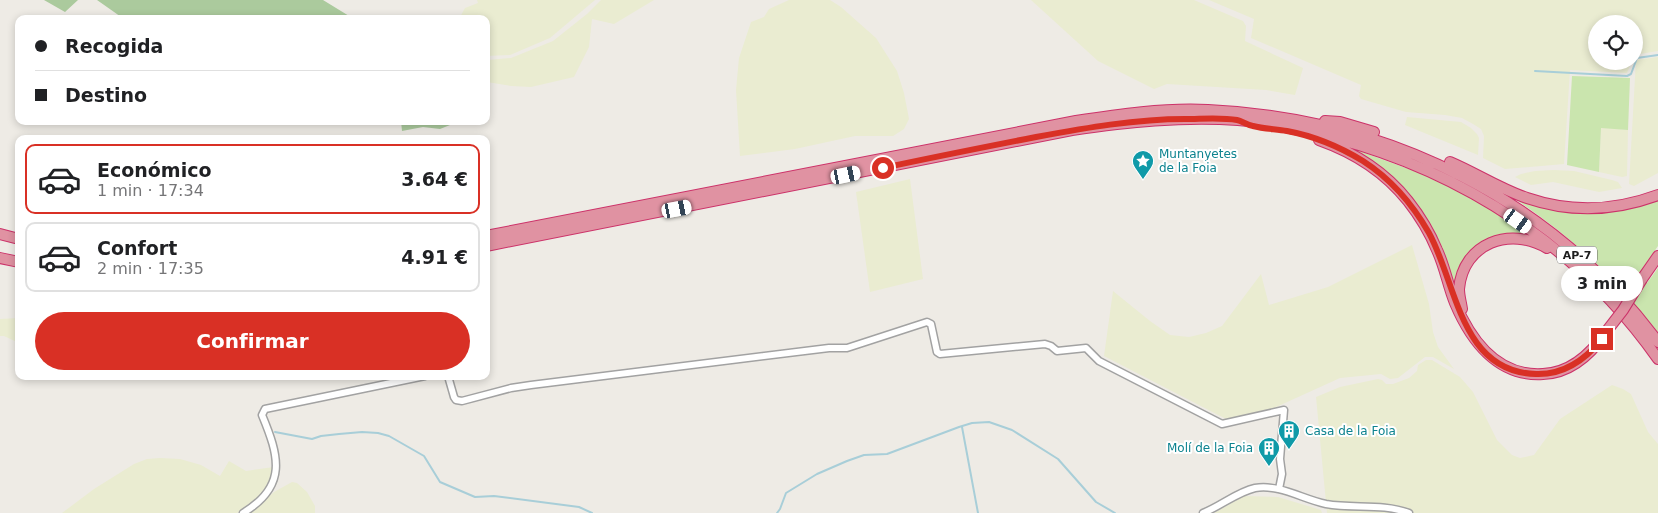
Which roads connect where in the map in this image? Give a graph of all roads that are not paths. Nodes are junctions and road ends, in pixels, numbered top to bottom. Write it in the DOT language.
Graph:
graph roads {
  1 [pos="1237,120"];
  2 [pos="1480,186"];
  3 [pos="1658,195"];
  4 [pos="0,234"];
  5 [pos="490,235"];
  6 [pos="15,238"];
  7 [pos="490,245"];
  8 [pos="1658,256"];
  9 [pos="0,258"];
  10 [pos="15,261"];
  11 [pos="1577,268"];
  12 [pos="1464,320"];
  13 [pos="1658,342"];
  14 [pos="1658,359"];
  15 [pos="406,380"];
  16 [pos="449,380"];
  17 [pos="1279,489"];
  18 [pos="243,513"];
  19 [pos="1203,513"];
  20 [pos="1409,513"];
  1 -- 2 [label="highway, AP-7"];
  1 -- 7 [label="highway, AP-7"];
  1 -- 12 [label="highway"];
  2 -- 3 [label="highway"];
  2 -- 5 [label="highway"];
  2 -- 11 [label="highway, AP-7"];
  2 -- 13 [label="highway, AP-7"];
  4 -- 6 [label="highway"];
  8 -- 12 [label="highway, bridge"];
  9 -- 10 [label="highway"];
  11 -- 12 [label="highway"];
  11 -- 14 [label="highway, AP-7"];
  15 -- 18 [label="street"];
  16 -- 17 [label="street"];
  17 -- 19 [label="street"];
  17 -- 20 [label="street"];
}
